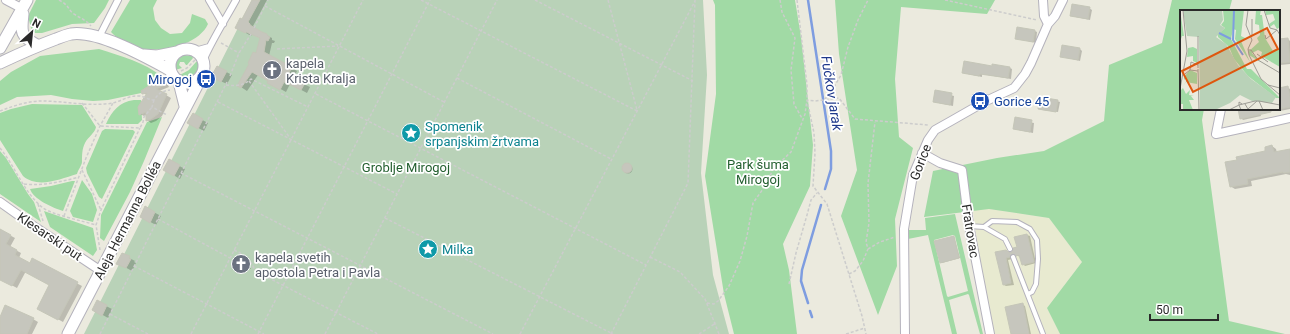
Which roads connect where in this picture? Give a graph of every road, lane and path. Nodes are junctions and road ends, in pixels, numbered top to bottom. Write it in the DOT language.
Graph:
graph roads {
  1 [pos="6,0"];
  2 [pos="59,0"];
  3 [pos="118,0"];
  4 [pos="209,0"];
  5 [pos="236,0"];
  6 [pos="268,0"];
  7 [pos="363,0"];
  8 [pos="421,0"];
  9 [pos="430,0"];
  10 [pos="497,0"];
  11 [pos="535,0"];
  12 [pos="608,0"];
  13 [pos="780,0"];
  14 [pos="796,0"];
  15 [pos="868,0"];
  16 [pos="945,0"];
  17 [pos="1043,0"];
  18 [pos="1063,0"];
  19 [pos="695,1"];
  20 [pos="428,4"];
  21 [pos="25,5"];
  22 [pos="265,6"];
  23 [pos="1047,23"];
  24 [pos="223,24"];
  25 [pos="91,26"];
  26 [pos="254,28"];
  27 [pos="481,31"];
  28 [pos="251,34"];
  29 [pos="99,37"];
  30 [pos="214,40"];
  31 [pos="619,43"];
  32 [pos="37,45"];
  33 [pos="340,46"];
  34 [pos="209,47"];
  35 [pos="0,48"];
  36 [pos="277,49"];
  37 [pos="177,52"];
  38 [pos="239,53"];
  39 [pos="144,55"];
  40 [pos="198,57"];
  41 [pos="0,63"];
  42 [pos="662,65"];
  43 [pos="307,74"];
  44 [pos="392,74"];
  45 [pos="202,76"];
  46 [pos="230,76"];
  47 [pos="175,78"];
  48 [pos="457,78"];
  49 [pos="249,81"];
  50 [pos="322,81"];
  51 [pos="693,81"];
  52 [pos="315,94"];
  53 [pos="154,100"];
  54 [pos="807,100"];
  55 [pos="824,100"];
  56 [pos="218,102"];
  57 [pos="444,102"];
  58 [pos="82,103"];
  59 [pos="113,103"];
  60 [pos="186,106"];
  61 [pos="152,107"];
  62 [pos="308,108"];
  63 [pos="1221,110"];
  64 [pos="0,111"];
  65 [pos="637,111"];
  66 [pos="167,115"];
  67 [pos="1290,118"];
  68 [pos="803,120"];
  69 [pos="368,121"];
  70 [pos="876,121"];
  71 [pos="934,125"];
  72 [pos="100,126"];
  73 [pos="140,128"];
  74 [pos="291,140"];
  75 [pos="421,147"];
  76 [pos="0,148"];
  77 [pos="922,154"];
  78 [pos="612,159"];
  79 [pos="344,167"];
  80 [pos="82,170"];
  81 [pos="181,173"];
  82 [pos="79,177"];
  83 [pos="24,184"];
  84 [pos="817,193"];
  85 [pos="397,194"];
  86 [pos="0,202"];
  87 [pos="37,202"];
  88 [pos="101,210"];
  89 [pos="254,211"];
  90 [pos="64,216"];
  91 [pos="385,218"];
  92 [pos="158,219"];
  93 [pos="96,225"];
  94 [pos="969,226"];
  95 [pos="984,227"];
  96 [pos="575,228"];
  97 [pos="45,234"];
  98 [pos="904,236"];
  99 [pos="307,238"];
  100 [pos="1010,249"];
  101 [pos="234,250"];
  102 [pos="868,250"];
  103 [pos="101,253"];
  104 [pos="650,257"];
  105 [pos="1013,257"];
  106 [pos="230,258"];
  107 [pos="646,265"];
  108 [pos="134,266"];
  109 [pos="360,266"];
  110 [pos="100,271"];
  111 [pos="849,274"];
  112 [pos="789,284"];
  113 [pos="283,286"];
  114 [pos="1028,294"];
  115 [pos="539,297"];
  116 [pos="706,303"];
  117 [pos="206,304"];
  118 [pos="336,313"];
  119 [pos="110,314"];
  120 [pos="716,323"];
  121 [pos="865,328"];
  122 [pos="259,331"];
  123 [pos="68,334"];
  124 [pos="100,334"];
  125 [pos="148,334"];
  126 [pos="191,334"];
  127 [pos="258,334"];
  128 [pos="264,334"];
  129 [pos="325,334"];
  130 [pos="378,334"];
  131 [pos="493,334"];
  132 [pos="520,334"];
  133 [pos="612,334"];
  134 [pos="699,334"];
  135 [pos="719,334"];
  136 [pos="846,334"];
  137 [pos="866,334"];
  138 [pos="905,334"];
  139 [pos="990,334"];
  140 [pos="1043,334"];
  1 -- 21 [label="street"];
  2 -- 25 [label="path"];
  3 -- 29 [label="street"];
  4 -- 24 [label="street"];
  5 -- 24 [label="street"];
  6 -- 22 [label="path"];
  7 -- 33 [label="path"];
  8 -- 20 [label="path"];
  9 -- 20 [label="path"];
  10 -- 27 [label="path"];
  11 -- 31 [label="path"];
  12 -- 31 [label="path"];
  13 -- 68 [label="path"];
  14 -- 54 [label="path"];
  15 -- 55 [label="path"];
  16 -- 23 [label="path"];
  17 -- 23 [label="street"];
  18 -- 23 [label="street, Gorice"];
  19 -- 42 [label="path"];
  19 -- 51 [label="path"];
  20 -- 27 [label="path"];
  20 -- 44 [label="path"];
  21 -- 32 [label="main road"];
  21 -- 35 [label="main road"];
  22 -- 26 [label="path"];
  22 -- 33 [label="path"];
  23 -- 77 [label="street, Gorice"];
  24 -- 30 [label="street"];
  27 -- 48 [label="path"];
  27 -- 65 [label="path"];
  28 -- 38 [label="path"];
  29 -- 32 [label="main road"];
  29 -- 39 [label="main road"];
  30 -- 34 [label="street"];
  30 -- 38 [label="path"];
  31 -- 42 [label="path"];
  31 -- 65 [label="path"];
  32 -- 41 [label="main road"];
  33 -- 36 [label="path"];
  33 -- 44 [label="path"];
  33 -- 50 [label="path"];
  34 -- 40 [label="street"];
  34 -- 40 [label="street"];
  37 -- 39 [label="main road"];
  37 -- 40 [label="main road"];
  37 -- 47 [label="main road"];
  38 -- 46 [label="path"];
  39 -- 47 [label="main road"];
  40 -- 45 [label="main road"];
  40 -- 47 [label="path"];
  42 -- 51 [label="path"];
  42 -- 65 [label="path"];
  43 -- 50 [label="path"];
  44 -- 57 [label="path"];
  44 -- 69 [label="path"];
  45 -- 47 [label="main road"];
  45 -- 60 [label="main road, Aleja Hermanna Bolléa"];
  47 -- 53 [label="path"];
  47 -- 60 [label="main road"];
  48 -- 57 [label="path"];
  48 -- 78 [label="path"];
  49 -- 56 [label="path"];
  49 -- 62 [label="path"];
  49 -- 74 [label="path"];
  50 -- 52 [label="path"];
  51 -- 104 [label="path"];
  52 -- 62 [label="path"];
  52 -- 69 [label="path"];
  53 -- 59 [label="path"];
  53 -- 61 [label="path"];
  54 -- 55 [label="path"];
  54 -- 68 [label="path"];
  54 -- 84 [label="path"];
  55 -- 70 [label="path"];
  56 -- 74 [label="path"];
  56 -- 81 [label="path"];
  57 -- 75 [label="path"];
  58 -- 59 [label="path"];
  58 -- 64 [label="path"];
  58 -- 72 [label="path"];
  59 -- 72 [label="path"];
  60 -- 110 [label="main road, Aleja Hermanna Bolléa"];
  61 -- 66 [label="path"];
  61 -- 73 [label="path"];
  62 -- 74 [label="path"];
  63 -- 67 [label="street"];
  65 -- 78 [label="path"];
  68 -- 116 [label="path"];
  69 -- 75 [label="path"];
  69 -- 79 [label="path"];
  70 -- 71 [label="path"];
  70 -- 102 [label="path"];
  72 -- 73 [label="path"];
  72 -- 80 [label="path"];
  73 -- 88 [label="path"];
  74 -- 79 [label="path"];
  74 -- 89 [label="path"];
  75 -- 85 [label="path"];
  75 -- 96 [label="path"];
  76 -- 83 [label="path"];
  77 -- 94 [label="street, Fratrovac"];
  77 -- 98 [label="street, Gorice"];
  78 -- 96 [label="path"];
  79 -- 85 [label="path"];
  79 -- 99 [label="path"];
  80 -- 82 [label="path"];
  80 -- 88 [label="path"];
  81 -- 89 [label="path"];
  81 -- 92 [label="path"];
  82 -- 83 [label="path"];
  82 -- 90 [label="path"];
  83 -- 87 [label="path"];
  84 -- 111 [label="path"];
  84 -- 112 [label="path"];
  85 -- 91 [label="path"];
  86 -- 97 [label="street, Klesarski put"];
  87 -- 90 [label="path"];
  87 -- 97 [label="path"];
  88 -- 93 [label="path"];
  89 -- 99 [label="path"];
  89 -- 101 [label="path"];
  90 -- 93 [label="path"];
  91 -- 109 [label="path"];
  91 -- 115 [label="path"];
  92 -- 106 [label="path"];
  92 -- 108 [label="path"];
  93 -- 103 [label="path"];
  94 -- 95 [label="lane"];
  94 -- 139 [label="street, Fratrovac"];
  95 -- 100 [label="lane"];
  95 -- 114 [label="lane"];
  96 -- 107 [label="path"];
  96 -- 115 [label="path"];
  97 -- 110 [label="street, Klesarski put"];
  98 -- 102 [label="path"];
  98 -- 138 [label="street, Gorice"];
  99 -- 109 [label="path"];
  99 -- 113 [label="path"];
  101 -- 106 [label="path"];
  101 -- 113 [label="path"];
  102 -- 111 [label="path"];
  104 -- 107 [label="path"];
  104 -- 116 [label="path"];
  105 -- 114 [label="lane"];
  106 -- 117 [label="path"];
  107 -- 133 [label="path"];
  108 -- 117 [label="path"];
  108 -- 119 [label="path"];
  109 -- 118 [label="path"];
  109 -- 131 [label="path"];
  110 -- 123 [label="main road, Aleja Hermanna Bolléa"];
  111 -- 121 [label="path"];
  113 -- 118 [label="path"];
  113 -- 122 [label="path"];
  114 -- 140 [label="lane"];
  115 -- 132 [label="path"];
  115 -- 133 [label="path"];
  116 -- 120 [label="path"];
  117 -- 122 [label="path"];
  117 -- 126 [label="path"];
  118 -- 129 [label="path"];
  118 -- 130 [label="path"];
  119 -- 124 [label="path"];
  119 -- 125 [label="path"];
  120 -- 134 [label="path"];
  120 -- 135 [label="path"];
  121 -- 136 [label="path"];
  121 -- 137 [label="path"];
  122 -- 127 [label="path"];
  122 -- 128 [label="path"];
}
